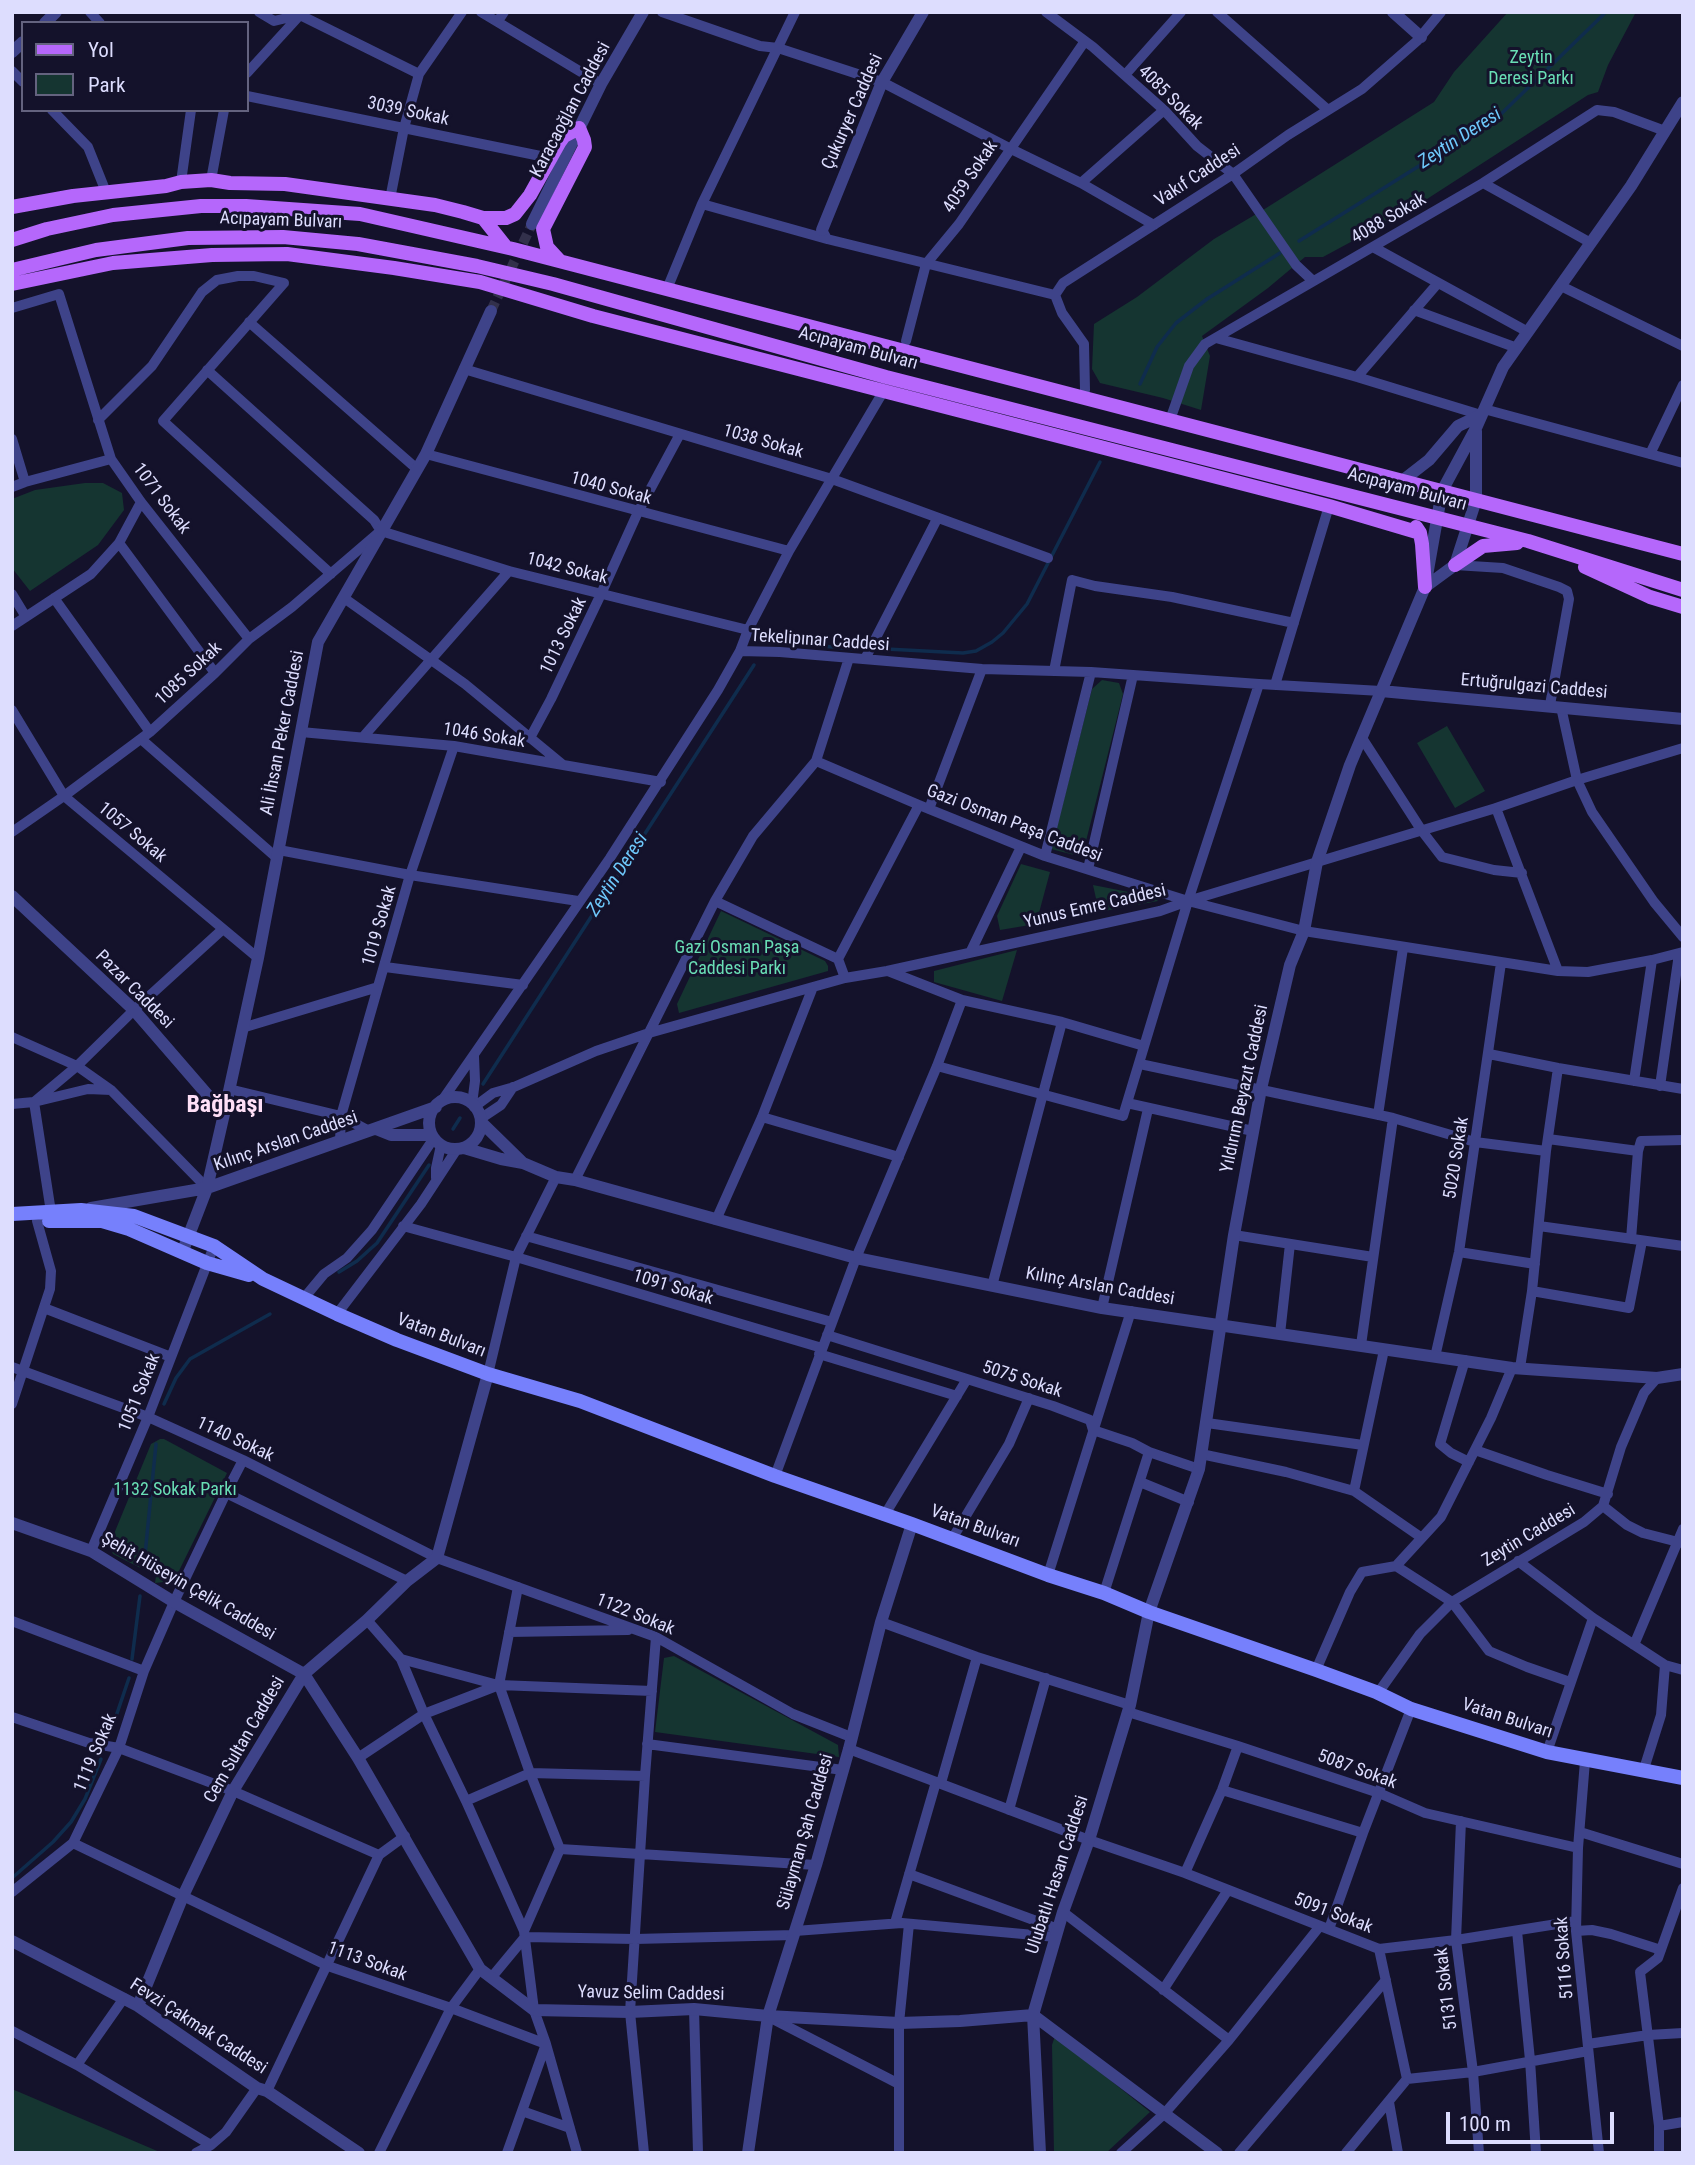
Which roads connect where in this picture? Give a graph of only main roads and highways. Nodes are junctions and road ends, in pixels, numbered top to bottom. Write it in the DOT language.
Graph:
graph roads {
  1 [pos="12,207"];
  2 [pos="484,218"];
  3 [pos="12,240"];
  4 [pos="506,247"];
  5 [pos="560,261"];
  6 [pos="12,270"];
  7 [pos="12,284"];
  8 [pos="1403,509"];
  9 [pos="1420,533"];
  10 [pos="1528,541"];
  11 [pos="1683,554"];
  12 [pos="1455,565"];
  13 [pos="1425,587"];
  14 [pos="1683,590"];
  15 [pos="1683,607"];
  16 [pos="12,1214"];
  17 [pos="42,1215"];
  18 [pos="12,1223"];
  19 [pos="263,1279"];
  20 [pos="1683,1778"];
  1 -- 2 [label="main road"];
  2 -- 4 [label="main road"];
  2 -- 5 [label="main road"];
  3 -- 4 [label="main road, Acıpayam Bulvarı"];
  4 -- 5 [label="main road, Acıpayam Bulvarı"];
  5 -- 11 [label="main road, Acıpayam Bulvarı"];
  6 -- 8 [label="main road, Acıpayam Bulvarı"];
  7 -- 9 [label="main road"];
  8 -- 9 [label="main road"];
  8 -- 10 [label="main road, Acıpayam Bulvarı"];
  9 -- 13 [label="main road"];
  10 -- 12 [label="main road"];
  10 -- 14 [label="main road, Acıpayam Bulvarı"];
  10 -- 15 [label="main road"];
  16 -- 17 [label="main road, Vatan Bulvarı"];
  17 -- 18 [label="main road, Vatan Bulvarı"];
  17 -- 19 [label="main road, Vatan Bulvarı"];
  17 -- 19 [label="main road, Vatan Bulvarı"];
  19 -- 20 [label="main road, Vatan Bulvarı"];
}
